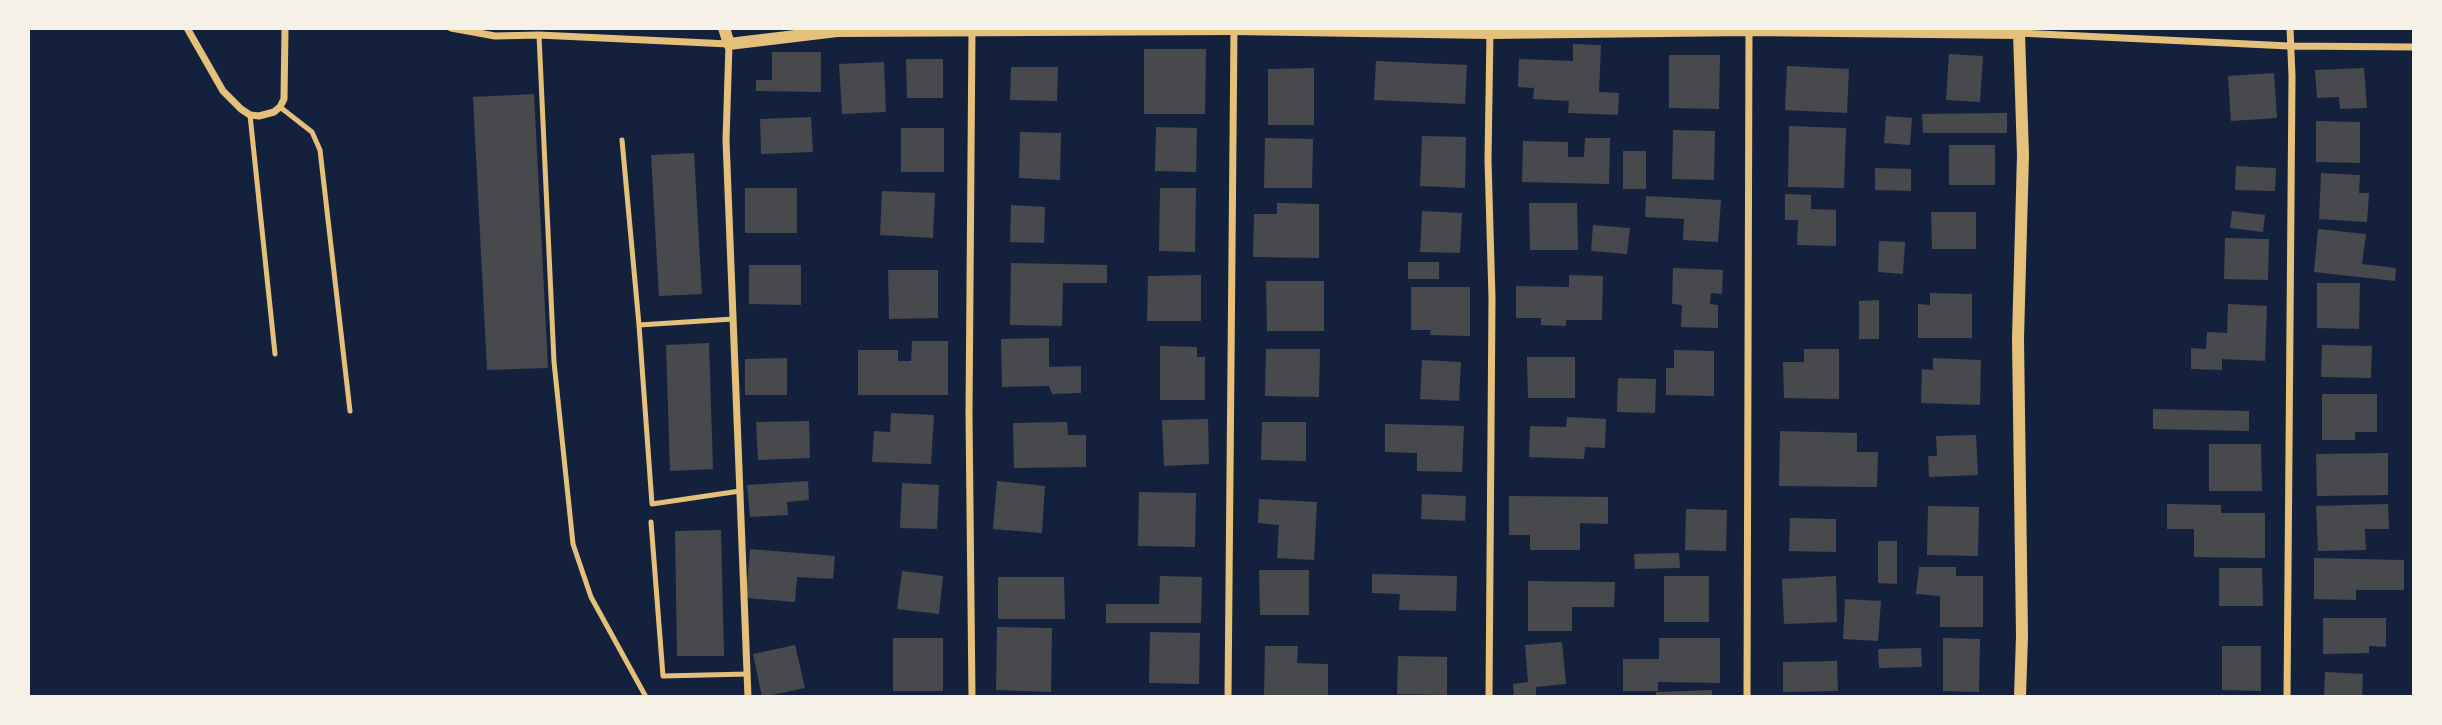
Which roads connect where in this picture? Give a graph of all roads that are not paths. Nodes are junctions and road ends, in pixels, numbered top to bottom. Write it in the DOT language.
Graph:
graph roads {
  1 [pos="187,28"];
  2 [pos="285,28"];
  3 [pos="451,28"];
  4 [pos="724,28"];
  5 [pos="1234,28"];
  6 [pos="2290,28"];
  7 [pos="1749,29"];
  8 [pos="972,30"];
  9 [pos="1490,31"];
  10 [pos="2019,31"];
  11 [pos="539,35"];
  12 [pos="729,44"];
  13 [pos="2289,46"];
  14 [pos="2414,47"];
  15 [pos="280,107"];
  16 [pos="250,115"];
  17 [pos="622,140"];
  18 [pos="733,319"];
  19 [pos="639,325"];
  20 [pos="275,354"];
  21 [pos="350,411"];
  22 [pos="740,491"];
  23 [pos="651,522"];
  24 [pos="748,674"];
  25 [pos="646,697"];
  26 [pos="748,697"];
  27 [pos="972,697"];
  28 [pos="1228,697"];
  29 [pos="1489,697"];
  30 [pos="1748,697"];
  31 [pos="2020,697"];
  32 [pos="2287,697"];
  1 -- 16 [label="street"];
  2 -- 15 [label="street"];
  3 -- 11 [label="street"];
  4 -- 12 [label="street"];
  5 -- 8 [label="street"];
  5 -- 9 [label="street"];
  5 -- 28 [label="street"];
  6 -- 13 [label="street"];
  7 -- 9 [label="street"];
  7 -- 10 [label="street"];
  7 -- 30 [label="street"];
  8 -- 12 [label="street"];
  8 -- 27 [label="street"];
  9 -- 29 [label="street"];
  10 -- 13 [label="street"];
  10 -- 31 [label="street"];
  11 -- 12 [label="street"];
  11 -- 25 [label="lane"];
  12 -- 18 [label="street"];
  13 -- 14 [label="street"];
  13 -- 32 [label="street"];
  15 -- 16 [label="street"];
  15 -- 21 [label="lane"];
  16 -- 20 [label="lane"];
  17 -- 19 [label="lane"];
  18 -- 19 [label="lane"];
  18 -- 22 [label="street"];
  19 -- 22 [label="lane"];
  22 -- 24 [label="street"];
  23 -- 24 [label="lane"];
  24 -- 26 [label="street"];
}
